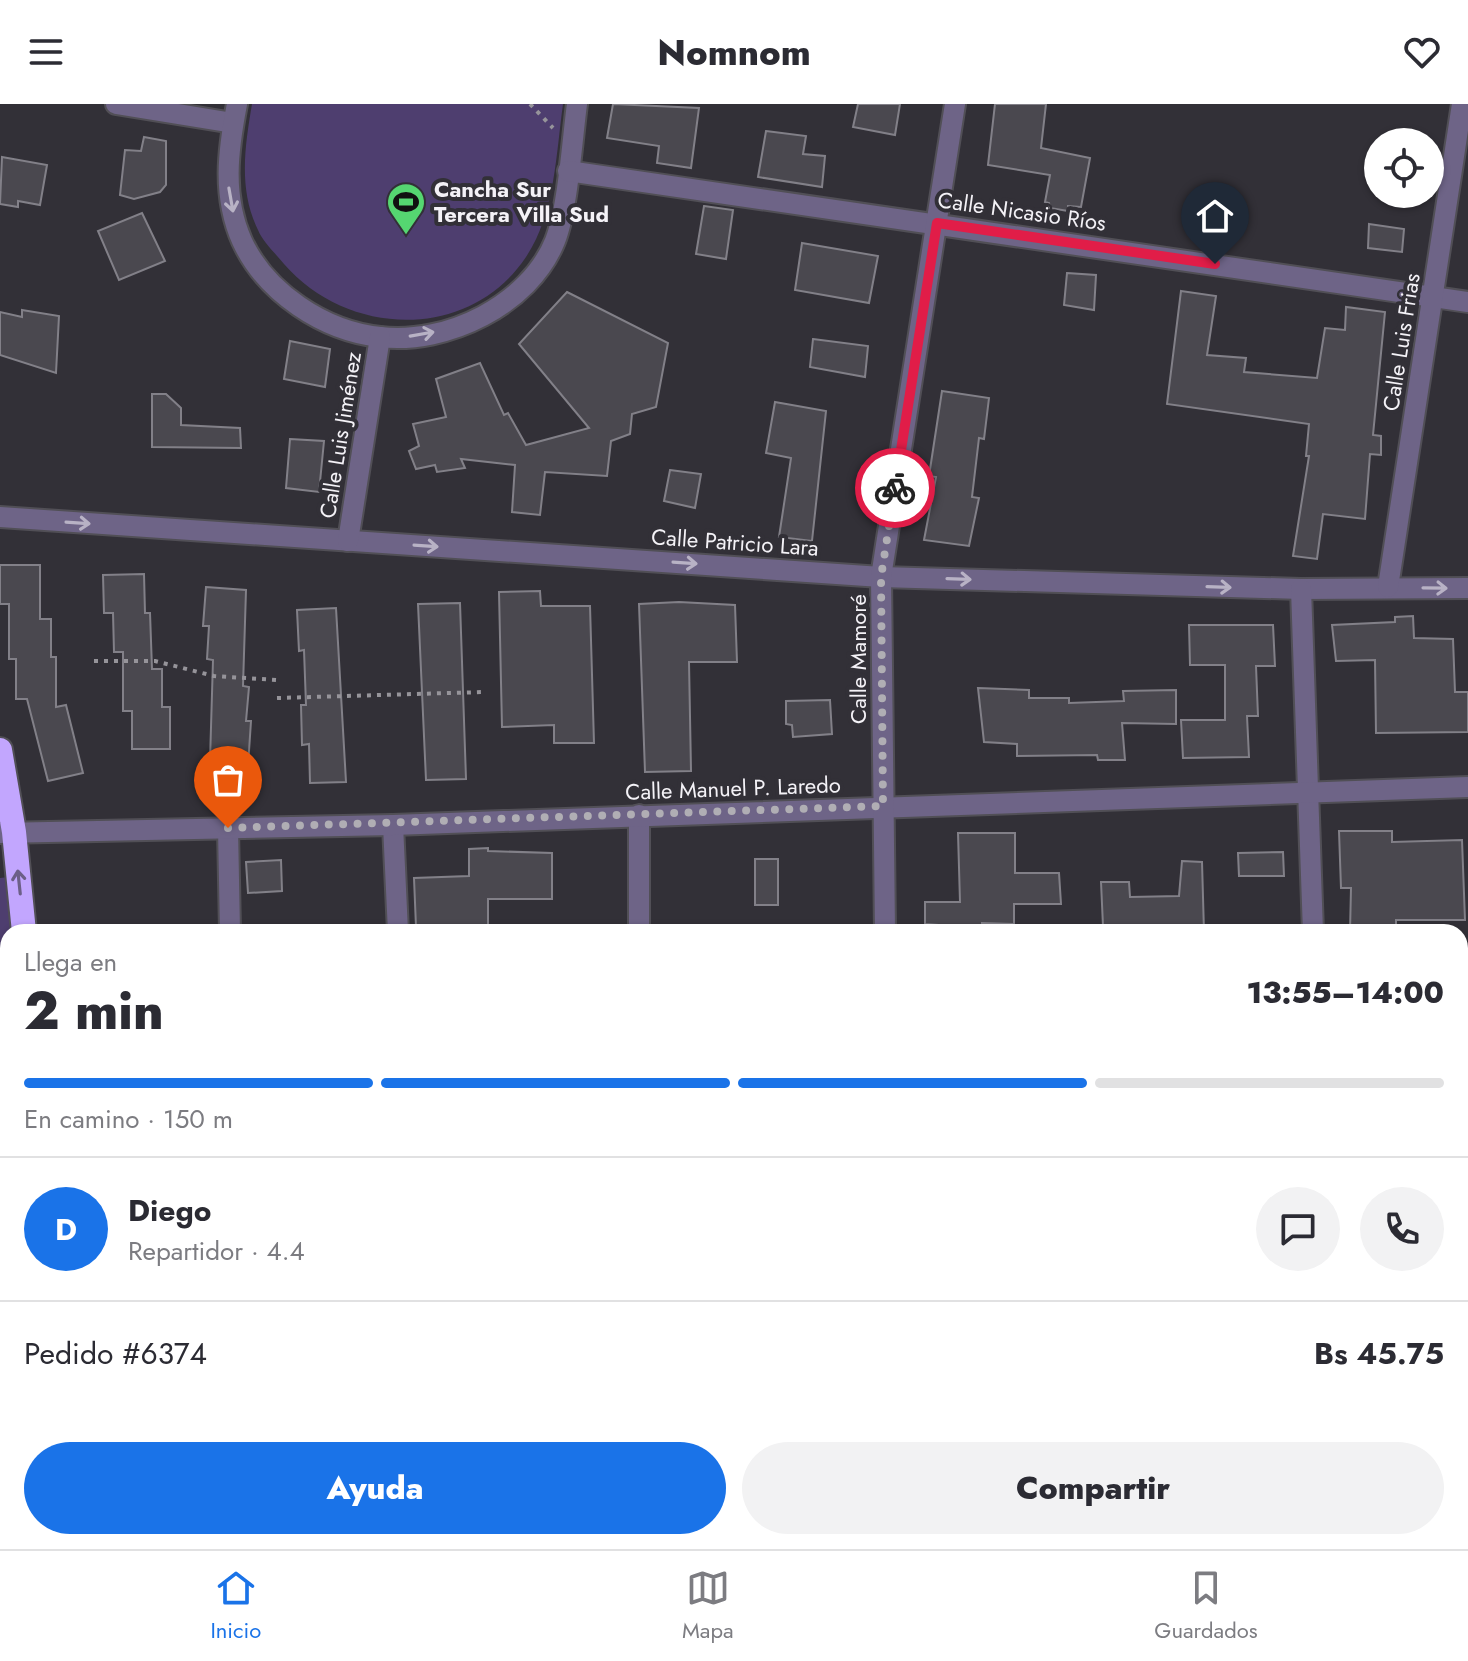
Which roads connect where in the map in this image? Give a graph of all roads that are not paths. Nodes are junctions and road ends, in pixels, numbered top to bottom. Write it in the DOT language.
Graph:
graph roads {
  1 [pos="116,104"];
  2 [pos="577,104"];
  3 [pos="955,104"];
  4 [pos="1462,104"];
  5 [pos="235,113"];
  6 [pos="568,171"];
  7 [pos="937,223"];
  8 [pos="1432,297"];
  9 [pos="1468,302"];
  10 [pos="380,337"];
  11 [pos="0,517"];
  12 [pos="348,541"];
  13 [pos="881,577"];
  14 [pos="1388,587"];
  15 [pos="1468,588"];
  16 [pos="1301,589"];
  17 [pos="0,750"];
  18 [pos="1468,787"];
  19 [pos="1306,793"];
  20 [pos="883,806"];
  21 [pos="639,815"];
  22 [pos="393,825"];
  23 [pos="228,828"];
  24 [pos="7,832"];
  25 [pos="23,924"];
  26 [pos="230,924"];
  27 [pos="398,924"];
  28 [pos="639,924"];
  29 [pos="885,924"];
  30 [pos="1313,924"];
  1 -- 5 [label="street"];
  2 -- 6 [label="street"];
  3 -- 7 [label="street, Calle Mamoré"];
  4 -- 8 [label="street, Calle Luis Frias"];
  5 -- 10 [label="street, one-way"];
  6 -- 7 [label="street, Calle Nicasio Ríos"];
  10 -- 6 [label="street, one-way"];
  7 -- 8 [label="street, Calle Nicasio Ríos"];
  7 -- 13 [label="street, Calle Mamoré"];
  8 -- 9 [label="street, Calle Nicasio Ríos"];
  8 -- 14 [label="street, Calle Luis Frias"];
  10 -- 12 [label="street, Calle Luis Jiménez"];
  11 -- 12 [label="street, Calle Patricio Lara, one-way"];
  12 -- 13 [label="street, Calle Patricio Lara, one-way"];
  13 -- 16 [label="street, Calle Patricio Lara, one-way"];
  13 -- 20 [label="street, Calle Mamoré"];
  14 -- 15 [label="street, Calle Patricio Lara, one-way"];
  14 -- 16 [label="street, Calle Patricio Lara"];
  16 -- 19 [label="street"];
  17 -- 24 [label="highway"];
  18 -- 19 [label="street, Calle Manuel P. Laredo"];
  19 -- 20 [label="street, Calle Manuel P. Laredo"];
  19 -- 30 [label="street"];
  20 -- 21 [label="street, Calle Manuel P. Laredo"];
  20 -- 29 [label="street, Calle Mamoré"];
  21 -- 22 [label="street, Calle Manuel P. Laredo"];
  21 -- 28 [label="street"];
  22 -- 23 [label="street, Calle Manuel P. Laredo"];
  22 -- 27 [label="street"];
  23 -- 24 [label="street, Calle Manuel P. Laredo"];
  23 -- 26 [label="street"];
  25 -- 24 [label="highway, one-way"];
}
